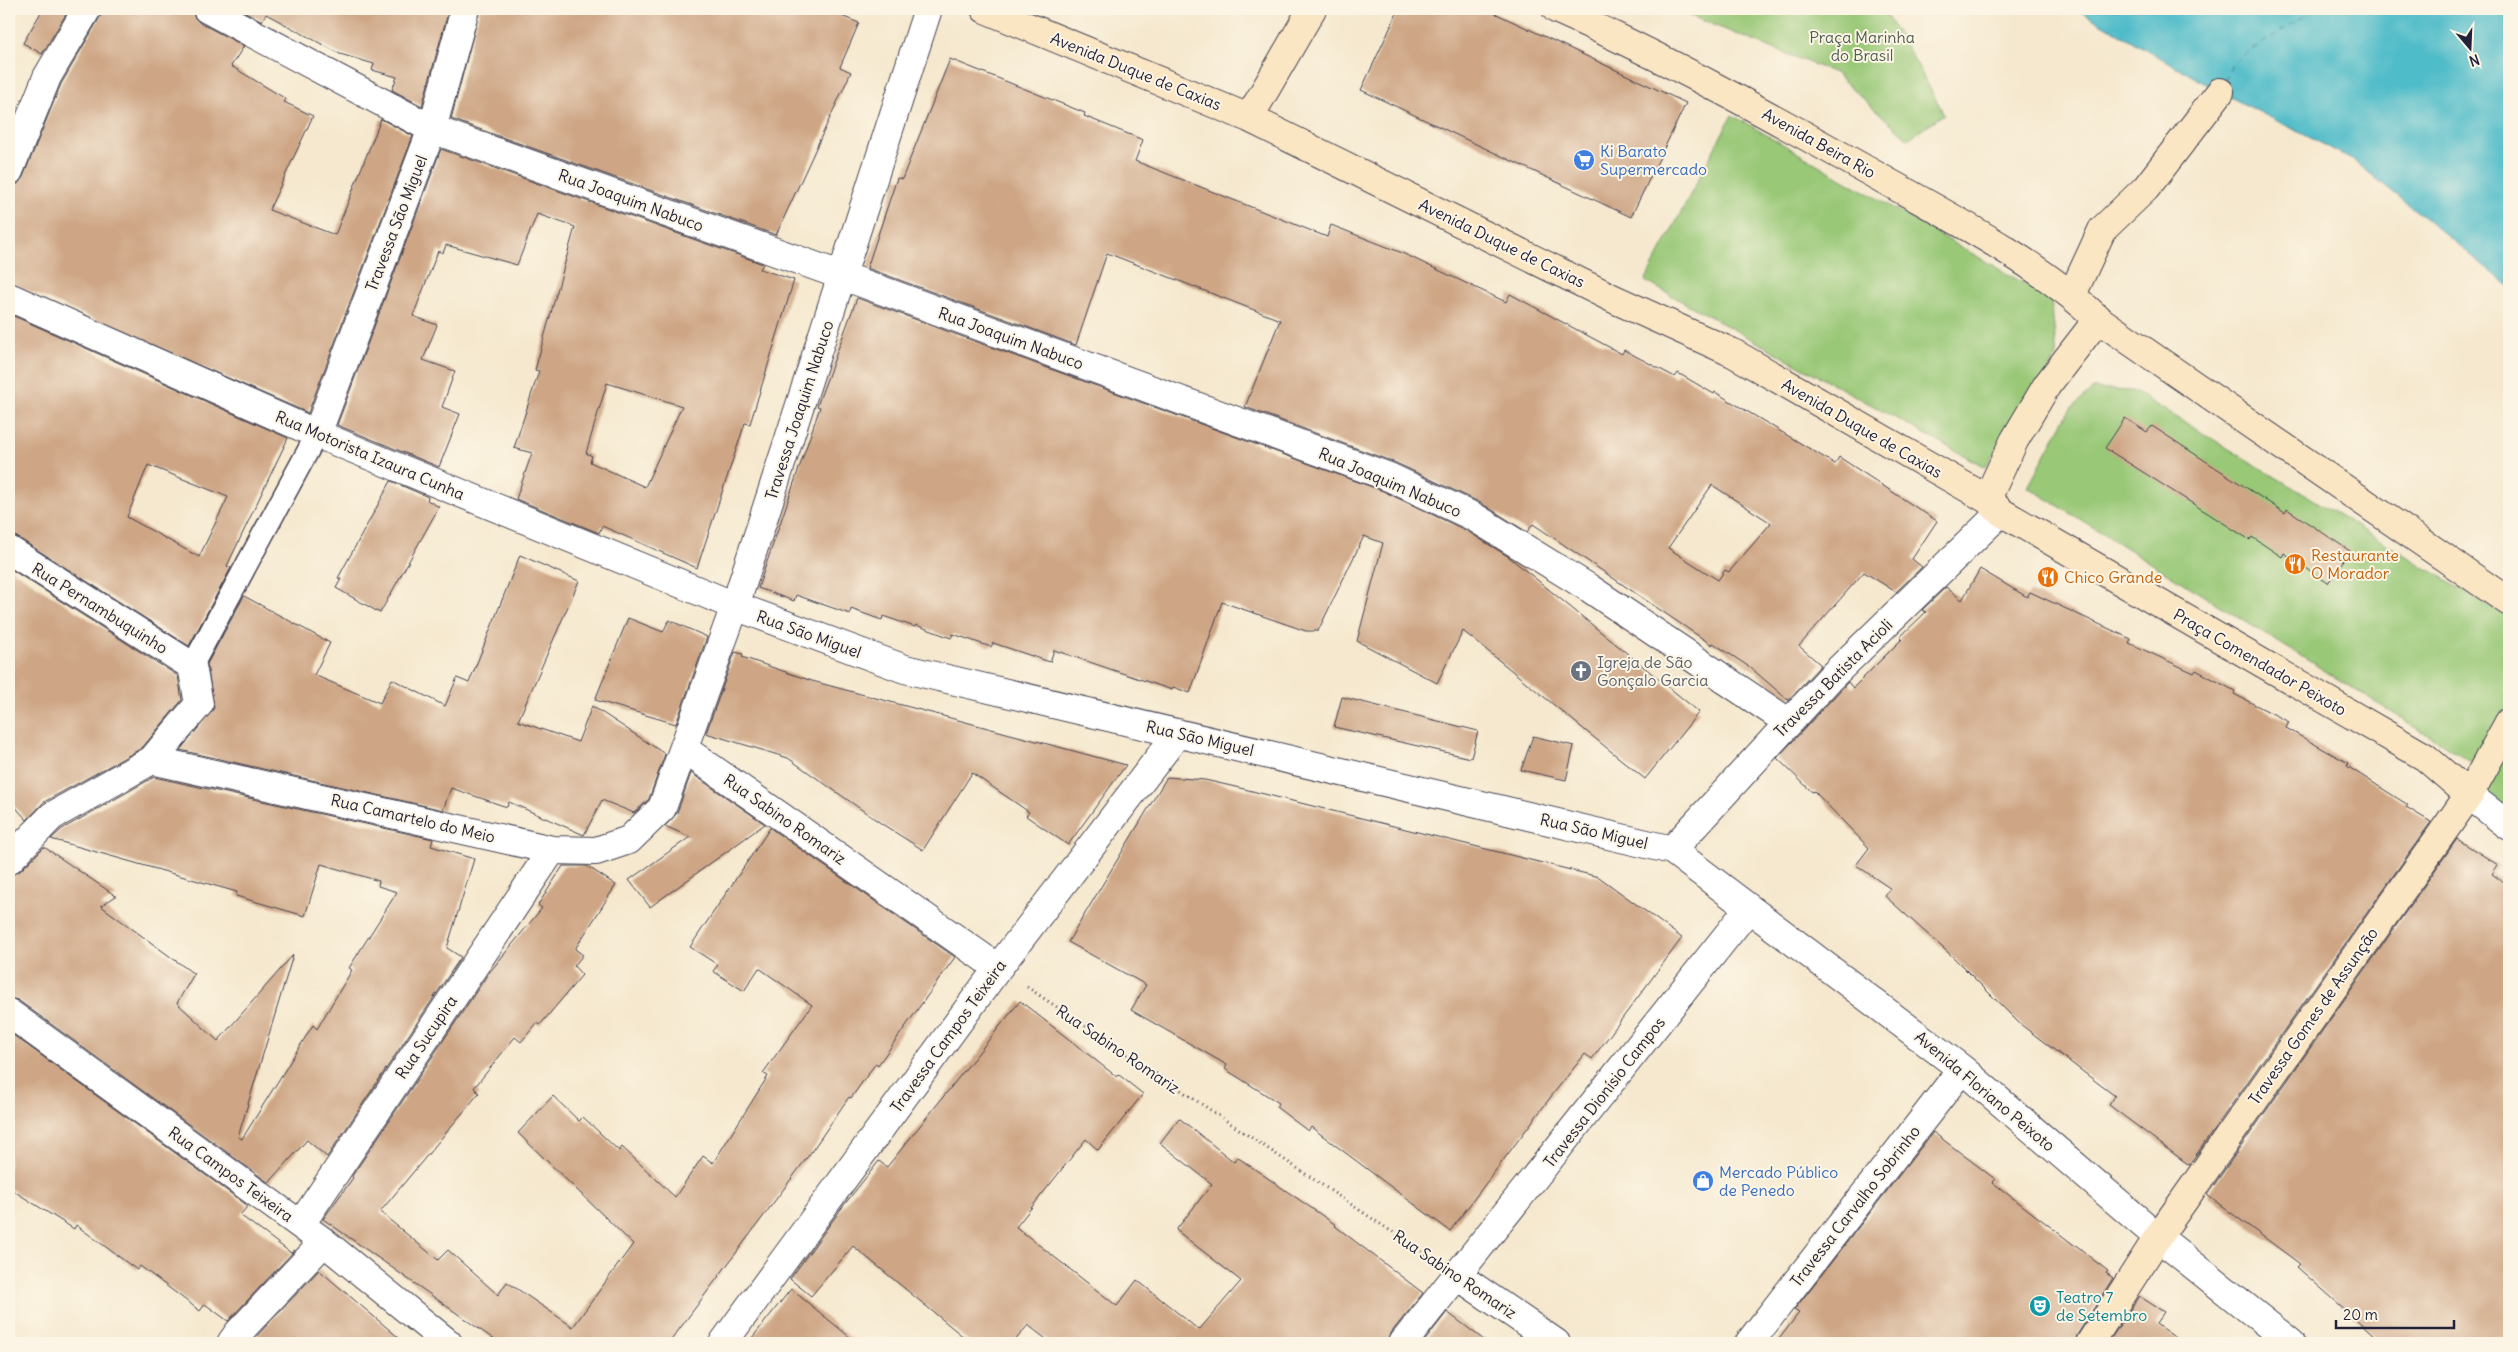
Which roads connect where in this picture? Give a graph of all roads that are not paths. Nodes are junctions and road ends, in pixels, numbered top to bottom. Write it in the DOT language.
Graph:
graph roads {
  1 [pos="87,9"];
  2 [pos="207,9"];
  3 [pos="465,9"];
  4 [pos="928,9"];
  5 [pos="985,9"];
  6 [pos="1312,9"];
  7 [pos="1556,9"];
  8 [pos="2220,92"];
  9 [pos="1249,118"];
  10 [pos="432,129"];
  11 [pos="9,171"];
  12 [pos="843,276"];
  13 [pos="2072,295"];
  14 [pos="9,297"];
  15 [pos="2098,319"];
  16 [pos="317,434"];
  17 [pos="1994,506"];
  18 [pos="9,550"];
  19 [pos="2509,602"];
  20 [pos="735,606"];
  21 [pos="192,666"];
  22 [pos="1788,722"];
  23 [pos="2509,722"];
  24 [pos="1178,733"];
  25 [pos="684,749"];
  26 [pos="152,760"];
  27 [pos="2469,795"];
  28 [pos="662,808"];
  29 [pos="2509,826"];
  30 [pos="552,850"];
  31 [pos="1672,850"];
  32 [pos="9,860"];
  33 [pos="1750,908"];
  34 [pos="998,968"];
  35 [pos="9,1013"];
  36 [pos="1962,1068"];
  37 [pos="301,1224"];
  38 [pos="2158,1237"];
  39 [pos="324,1242"];
  40 [pos="1458,1276"];
  41 [pos="231,1343"];
  42 [pos="448,1343"];
  43 [pos="723,1343"];
  44 [pos="1403,1343"];
  45 [pos="1556,1343"];
  46 [pos="1749,1343"];
  47 [pos="2090,1343"];
  48 [pos="2291,1343"];
  1 -- 11 [label="street"];
  2 -- 10 [label="street, Rua Joaquim Nabuco"];
  3 -- 10 [label="street, Travessa São Miguel"];
  4 -- 12 [label="street, Travessa Joaquim Nabuco"];
  5 -- 9 [label="main road, Avenida Duque de Caxias"];
  6 -- 9 [label="main road"];
  7 -- 13 [label="main road, Avenida Beira Rio"];
  8 -- 13 [label="main road"];
  9 -- 17 [label="main road, Avenida Duque de Caxias"];
  10 -- 12 [label="street, Rua Joaquim Nabuco"];
  10 -- 16 [label="street, Travessa São Miguel"];
  12 -- 20 [label="street, Travessa Joaquim Nabuco"];
  12 -- 22 [label="street, Rua Joaquim Nabuco"];
  13 -- 15 [label="main road"];
  14 -- 16 [label="street, Rua Motorista Izaura Cunha"];
  15 -- 17 [label="main road"];
  15 -- 19 [label="main road"];
  16 -- 20 [label="street, Rua Motorista Izaura Cunha"];
  16 -- 21 [label="lane"];
  17 -- 22 [label="street, Travessa Batista Acioli"];
  17 -- 27 [label="main road, Praça Comendador Peixoto"];
  18 -- 21 [label="street, Rua Pernambuquinho"];
  20 -- 24 [label="street, Rua São Miguel"];
  20 -- 25 [label="street, Travessa Joaquim Nabuco"];
  21 -- 26 [label="street"];
  22 -- 31 [label="street, Travessa Batista Acioli"];
  23 -- 27 [label="main road, Travessa Gomes de Assunção"];
  24 -- 31 [label="street, Rua São Miguel"];
  24 -- 34 [label="street, Travessa Campos Teixeira"];
  25 -- 28 [label="street, Travessa Joaquim Nabuco"];
  25 -- 34 [label="street, Rua Sabino Romariz"];
  26 -- 30 [label="street, Rua Camartelo do Meio"];
  26 -- 32 [label="street"];
  27 -- 29 [label="street, Praça Comendador Peixoto"];
  27 -- 38 [label="main road, Travessa Gomes de Assunção"];
  28 -- 30 [label="street, Rua Camartelo do Meio"];
  30 -- 37 [label="street, Rua Sucupira"];
  31 -- 33 [label="street, Avenida Floriano Peixoto"];
  33 -- 36 [label="street, Avenida Floriano Peixoto"];
  33 -- 40 [label="street, Travessa Dionísio Campos"];
  34 -- 43 [label="street, Travessa Campos Teixeira"];
  35 -- 37 [label="street, Rua Campos Teixeira"];
  36 -- 38 [label="street, Avenida Floriano Peixoto"];
  36 -- 46 [label="street, Travessa Carvalho Sobrinho"];
  37 -- 39 [label="street, Rua Campos Teixeira"];
  38 -- 47 [label="main road, Travessa Gomes de Assunção"];
  38 -- 48 [label="street, Avenida Floriano Peixoto"];
  39 -- 41 [label="street"];
  39 -- 42 [label="street, Rua Campos Teixeira"];
  40 -- 44 [label="street, Travessa Dionísio Campos"];
  40 -- 45 [label="street, Rua Sabino Romariz"];
}
